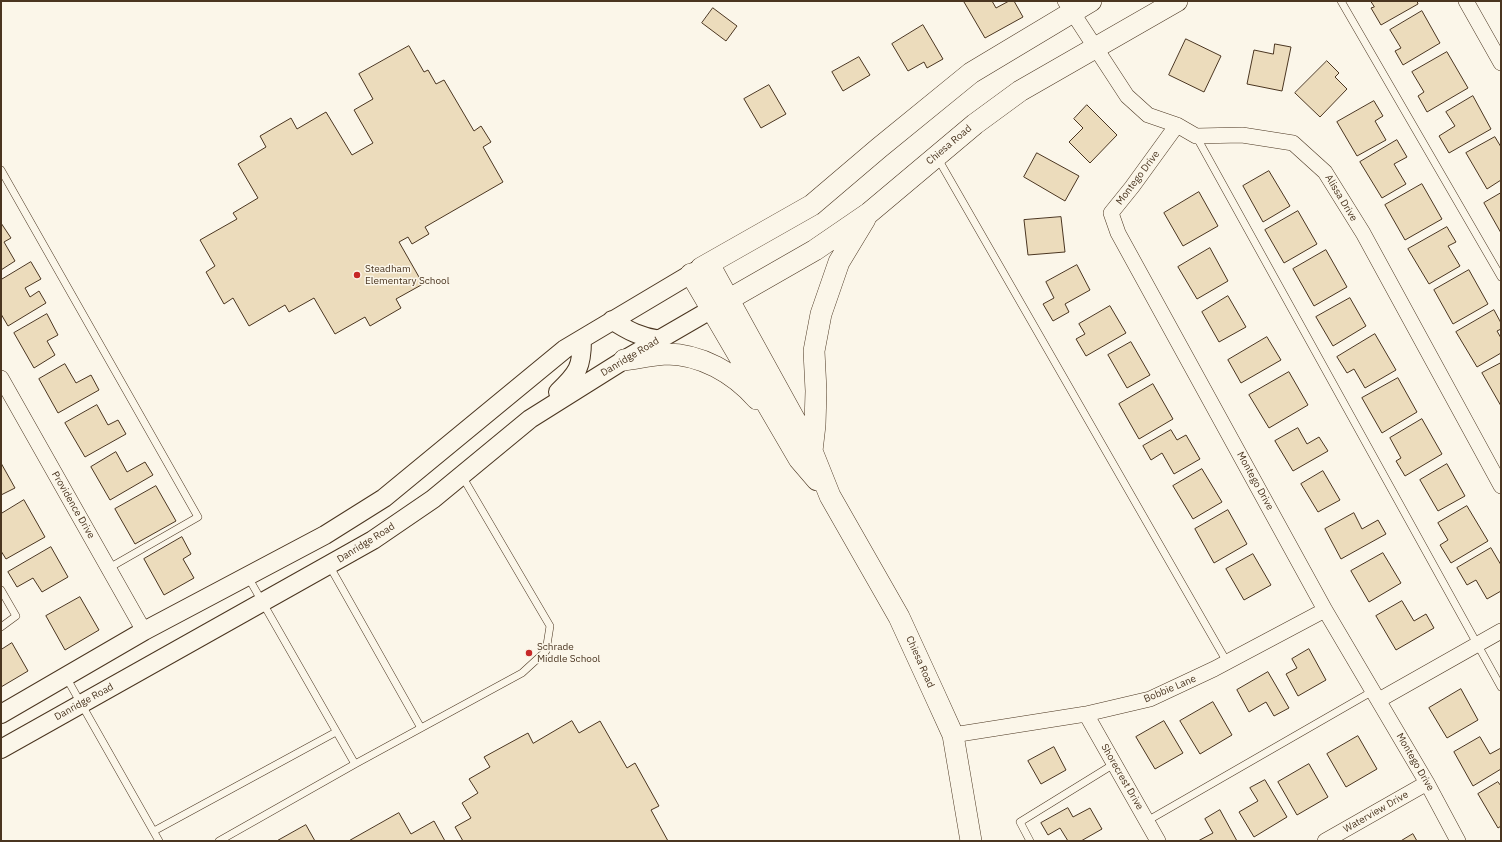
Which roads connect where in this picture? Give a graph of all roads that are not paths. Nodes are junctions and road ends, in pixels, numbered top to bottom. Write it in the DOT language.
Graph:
graph roads {
  1 [pos="1091,1"];
  2 [pos="1177,1"];
  3 [pos="1341,1"];
  4 [pos="1466,1"];
  5 [pos="1069,6"];
  6 [pos="1096,48"];
  7 [pos="1501,63"];
  8 [pos="1177,125"];
  9 [pos="1196,136"];
  10 [pos="936,156"];
  11 [pos="1,170"];
  12 [pos="869,213"];
  13 [pos="700,269"];
  14 [pos="1501,277"];
  15 [pos="720,305"];
  16 [pos="612,320"];
  17 [pos="582,338"];
  18 [pos="660,340"];
  19 [pos="624,360"];
  20 [pos="1,378"];
  21 [pos="530,419"];
  22 [pos="783,430"];
  23 [pos="812,452"];
  24 [pos="462,476"];
  25 [pos="1501,486"];
  26 [pos="830,496"];
  27 [pos="329,565"];
  28 [pos="109,568"];
  29 [pos="248,576"];
  30 [pos="1,590"];
  31 [pos="263,603"];
  32 [pos="1326,610"];
  33 [pos="1,627"];
  34 [pos="1501,631"];
  35 [pos="144,632"];
  36 [pos="1476,645"];
  37 [pos="1227,662"];
  38 [pos="66,677"];
  39 [pos="1501,687"];
  40 [pos="1377,695"];
  41 [pos="82,703"];
  42 [pos="1,714"];
  43 [pos="1086,714"];
  44 [pos="422,728"];
  45 [pos="336,732"];
  46 [pos="953,735"];
  47 [pos="1,749"];
  48 [pos="355,764"];
  49 [pos="1114,764"];
  50 [pos="1428,783"];
  51 [pos="1147,822"];
  52 [pos="154,831"];
  53 [pos="159,841"];
  54 [pos="219,841"];
  55 [pos="971,841"];
  56 [pos="1030,841"];
  57 [pos="1158,841"];
  58 [pos="1326,841"];
  59 [pos="1458,841"];
  1 -- 5 [label="main road"];
  2 -- 6 [label="main road, Chiesa Road"];
  3 -- 14 [label="lane"];
  4 -- 7 [label="street"];
  5 -- 6 [label="street"];
  5 -- 13 [label="main road"];
  6 -- 8 [label="street"];
  6 -- 10 [label="main road, Chiesa Road"];
  8 -- 9 [label="street"];
  8 -- 32 [label="street, Montego Drive"];
  9 -- 25 [label="street, Alissa Drive"];
  9 -- 36 [label="lane"];
  10 -- 12 [label="main road, Chiesa Road"];
  10 -- 37 [label="lane"];
  11 -- 28 [label="lane"];
  12 -- 15 [label="main road, Chiesa Road"];
  12 -- 23 [label="main road"];
  13 -- 15 [label="main road, Chiesa Road"];
  13 -- 16 [label="street"];
  15 -- 18 [label="street, Danridge Road"];
  15 -- 22 [label="main road, Chiesa Road"];
  15 -- 23 [label="main road, Chiesa Road"];
  16 -- 17 [label="street"];
  16 -- 18 [label="street"];
  17 -- 21 [label="street"];
  17 -- 29 [label="street"];
  18 -- 19 [label="street, Danridge Road"];
  19 -- 21 [label="street, Danridge Road"];
  19 -- 22 [label="main road"];
  20 -- 28 [label="street, Providence Drive"];
  21 -- 24 [label="street, Danridge Road"];
  22 -- 26 [label="main road, Chiesa Road"];
  23 -- 26 [label="main road, Chiesa Road"];
  24 -- 27 [label="street, Danridge Road"];
  24 -- 44 [label="lane"];
  26 -- 46 [label="main road, Chiesa Road"];
  27 -- 31 [label="street, Danridge Road"];
  27 -- 44 [label="lane"];
  28 -- 35 [label="street, Providence Drive"];
  29 -- 31 [label="lane"];
  29 -- 35 [label="street"];
  30 -- 33 [label="lane"];
  31 -- 41 [label="street, Danridge Road"];
  31 -- 45 [label="lane"];
  32 -- 37 [label="street, Bobbie Lane"];
  32 -- 40 [label="street, Montego Drive"];
  34 -- 36 [label="street"];
  35 -- 38 [label="street"];
  36 -- 39 [label="lane"];
  36 -- 40 [label="street"];
  37 -- 43 [label="street, Bobbie Lane"];
  38 -- 41 [label="lane"];
  38 -- 42 [label="street"];
  40 -- 50 [label="street, Montego Drive"];
  40 -- 51 [label="lane"];
  41 -- 47 [label="street, Danridge Road"];
  41 -- 52 [label="lane"];
  43 -- 46 [label="street, Bobbie Lane"];
  43 -- 49 [label="street, Shorecrest Drive"];
  44 -- 48 [label="lane"];
  45 -- 48 [label="lane"];
  45 -- 52 [label="lane"];
  46 -- 55 [label="main road, Chiesa Road"];
  48 -- 54 [label="lane"];
  49 -- 51 [label="street, Shorecrest Drive"];
  49 -- 56 [label="lane"];
  50 -- 58 [label="street, Waterview Drive"];
  50 -- 59 [label="street, Montego Drive"];
  51 -- 57 [label="street, Shorecrest Drive"];
  52 -- 53 [label="lane"];
}
